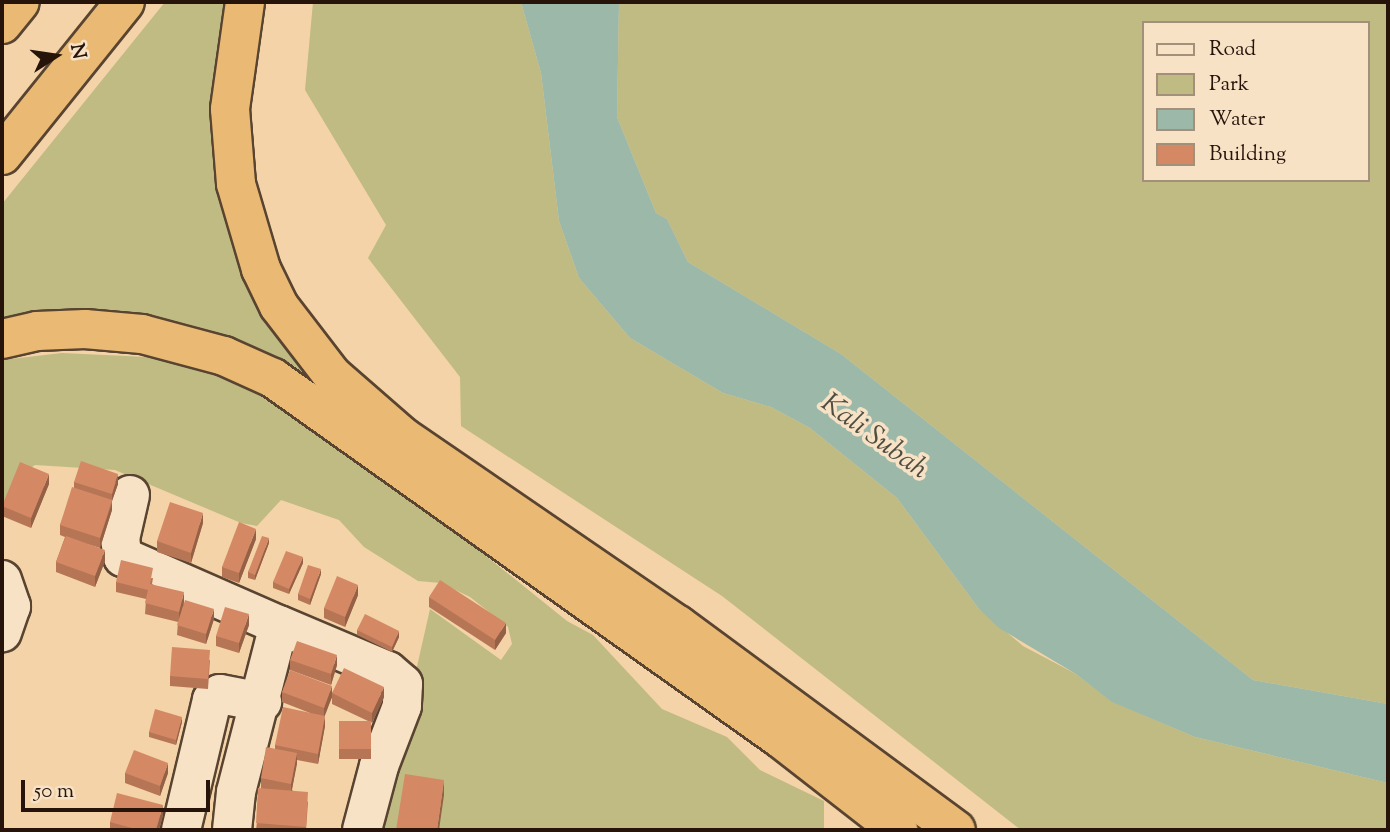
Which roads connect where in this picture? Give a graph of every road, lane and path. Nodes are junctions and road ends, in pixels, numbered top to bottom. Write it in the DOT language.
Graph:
graph roads {
  1 [pos="20,2"];
  2 [pos="125,2"];
  3 [pos="245,2"];
  4 [pos="2,24"];
  5 [pos="2,155"];
  6 [pos="2,339"];
  7 [pos="130,495"];
  8 [pos="2,580"];
  9 [pos="279,625"];
  10 [pos="2,632"];
  11 [pos="262,702"];
  12 [pos="181,830"];
  13 [pos="232,830"];
  14 [pos="362,830"];
  15 [pos="898,830"];
  16 [pos="956,830"];
  1 -- 4 [label="highway"];
  2 -- 5 [label="highway"];
  3 -- 16 [label="highway"];
  6 -- 15 [label="highway"];
  7 -- 9 [label="street"];
  8 -- 10 [label="street"];
  9 -- 11 [label="street"];
  9 -- 14 [label="street"];
  11 -- 12 [label="street"];
  11 -- 13 [label="street"];
}
